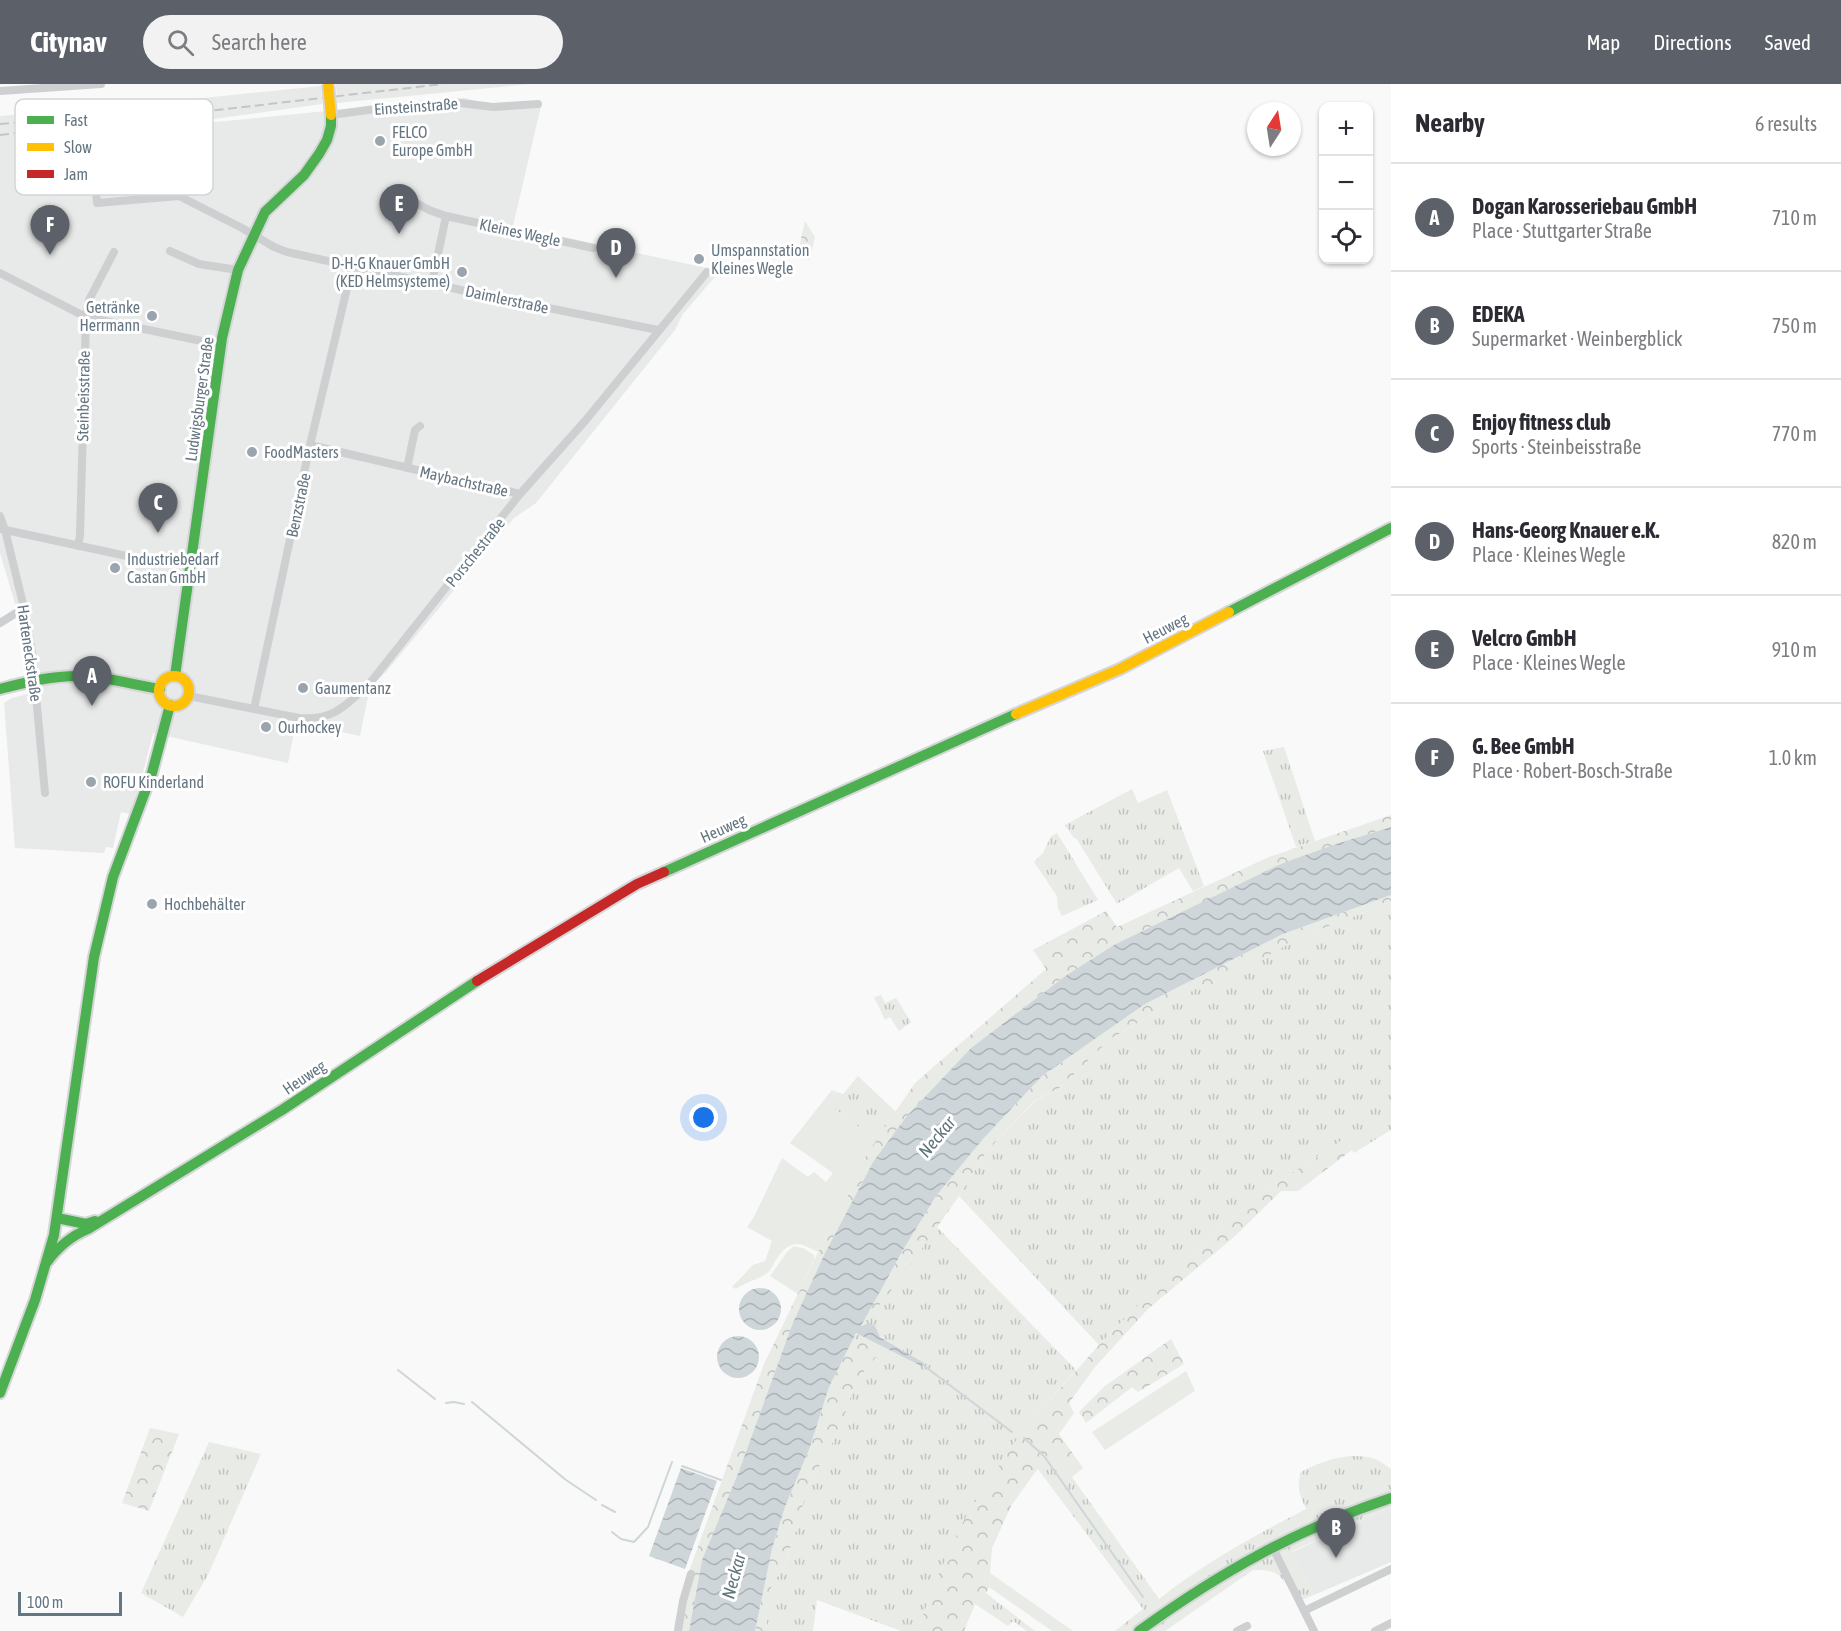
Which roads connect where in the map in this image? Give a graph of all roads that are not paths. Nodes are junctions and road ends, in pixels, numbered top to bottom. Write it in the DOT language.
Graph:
graph roads {
  1 [pos="101,84"];
  2 [pos="328,84"];
  3 [pos="0,91"];
  4 [pos="538,104"];
  5 [pos="331,115"];
  6 [pos="96,195"];
  7 [pos="408,199"];
  8 [pos="446,216"];
  9 [pos="253,236"];
  10 [pos="593,248"];
  11 [pos="170,251"];
  12 [pos="114,252"];
  13 [pos="352,267"];
  14 [pos="238,270"];
  15 [pos="707,272"];
  16 [pos="0,273"];
  17 [pos="432,283"];
  18 [pos="86,317"];
  19 [pos="658,330"];
  20 [pos="221,345"];
  21 [pos="420,426"];
  22 [pos="310,445"];
  23 [pos="407,468"];
  24 [pos="520,494"];
  25 [pos="0,516"];
  26 [pos="1391,528"];
  27 [pos="3,530"];
  28 [pos="78,546"];
  29 [pos="164,564"];
  30 [pos="24,608"];
  31 [pos="0,623"];
  32 [pos="175,676"];
  33 [pos="36,681"];
  34 [pos="0,689"];
  35 [pos="160,689"];
  36 [pos="189,696"];
  37 [pos="170,705"];
  38 [pos="254,709"];
  39 [pos="45,793"];
  40 [pos="57,1218"];
  41 [pos="102,1219"];
  42 [pos="82,1231"];
  43 [pos="47,1262"];
  44 [pos="0,1393"];
  45 [pos="1391,1498"];
  46 [pos="1272,1546"];
  47 [pos="1391,1569"];
  48 [pos="691,1574"];
  49 [pos="1304,1611"];
  50 [pos="1391,1623"];
  51 [pos="1247,1626"];
  52 [pos="678,1631"];
  53 [pos="1139,1631"];
  54 [pos="1237,1631"];
  55 [pos="1314,1631"];
  56 [pos="1375,1631"];
  1 -- 3 [label="street"];
  2 -- 5 [label="street, Ludwigsburger Straße, bridge"];
  4 -- 5 [label="street, Einsteinstraße"];
  5 -- 9 [label="street, Ludwigsburger Straße"];
  6 -- 9 [label="street, Daimlerstraße"];
  7 -- 8 [label="street, Kleines Wegle"];
  8 -- 10 [label="street, Kleines Wegle"];
  8 -- 17 [label="street"];
  9 -- 13 [label="street, Daimlerstraße"];
  9 -- 14 [label="street, Ludwigsburger Straße"];
  11 -- 14 [label="street"];
  12 -- 18 [label="street, Steinbeisstraße"];
  13 -- 17 [label="street, Daimlerstraße"];
  13 -- 22 [label="street, Benzstraße"];
  14 -- 20 [label="street, Ludwigsburger Straße"];
  15 -- 19 [label="street, Porschestraße"];
  16 -- 18 [label="street"];
  17 -- 19 [label="street, Daimlerstraße"];
  18 -- 20 [label="street"];
  18 -- 28 [label="street, Steinbeisstraße"];
  19 -- 24 [label="street, Porschestraße"];
  20 -- 32 [label="street, Ludwigsburger Straße"];
  21 -- 23 [label="street, Maybachstraße"];
  22 -- 23 [label="street, Maybachstraße"];
  22 -- 38 [label="street, Benzstraße"];
  23 -- 24 [label="street, Maybachstraße"];
  24 -- 38 [label="street, Porschestraße"];
  25 -- 27 [label="street, Harteneckstraße"];
  26 -- 41 [label="street, Heuweg"];
  27 -- 28 [label="street"];
  27 -- 30 [label="street, Harteneckstraße"];
  28 -- 29 [label="street"];
  30 -- 31 [label="street"];
  30 -- 33 [label="street, Harteneckstraße"];
  32 -- 35 [label="street"];
  32 -- 36 [label="street"];
  33 -- 34 [label="street"];
  33 -- 35 [label="street"];
  33 -- 39 [label="street, Harteneckstraße"];
  35 -- 37 [label="street"];
  36 -- 37 [label="street"];
  36 -- 38 [label="street, Porschestraße"];
  37 -- 40 [label="street"];
  40 -- 41 [label="street"];
  40 -- 42 [label="street"];
  40 -- 43 [label="street"];
  41 -- 42 [label="street, Heuweg"];
  42 -- 43 [label="street, Heuweg"];
  43 -- 44 [label="street"];
  45 -- 46 [label="street"];
  46 -- 49 [label="street"];
  46 -- 53 [label="street"];
  47 -- 49 [label="street"];
  48 -- 52 [label="street"];
  49 -- 55 [label="street"];
  50 -- 56 [label="street"];
  51 -- 54 [label="street"];
}
